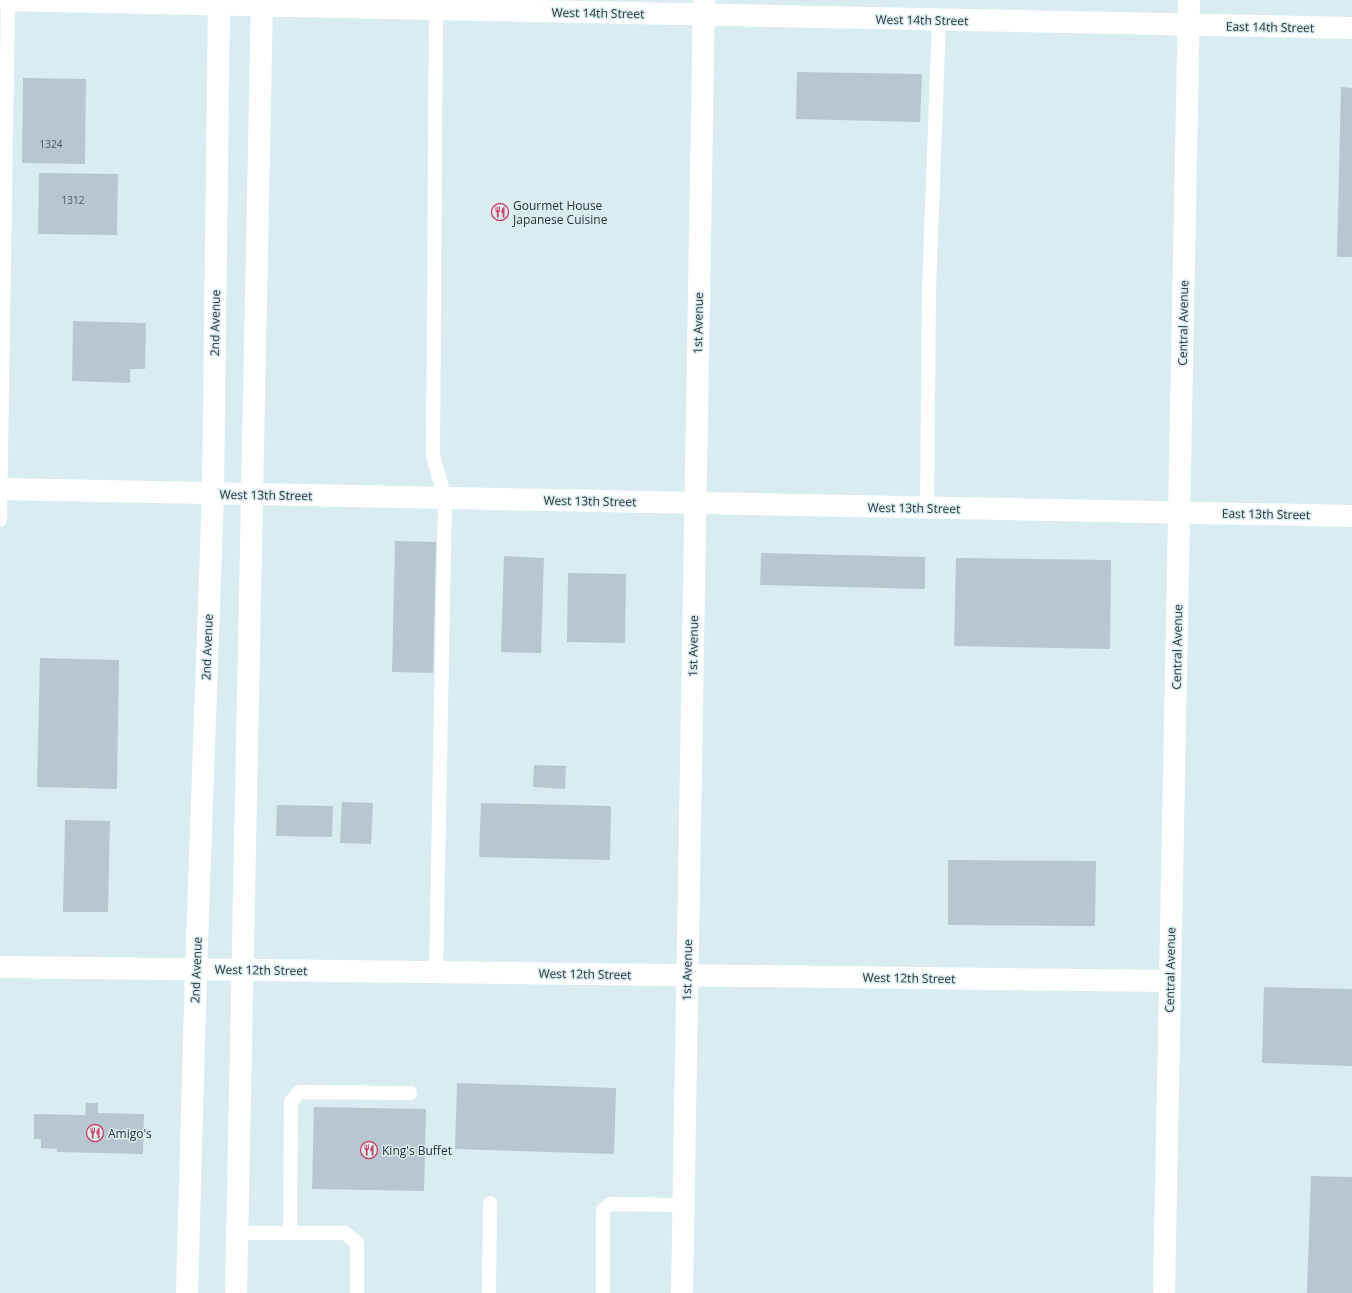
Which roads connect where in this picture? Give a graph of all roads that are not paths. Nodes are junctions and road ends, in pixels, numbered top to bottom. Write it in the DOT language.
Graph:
graph roads {
  1 [pos="8,0"];
  2 [pos="1189,0"];
  3 [pos="219,3"];
  4 [pos="262,3"];
  5 [pos="462,5"];
  6 [pos="704,7"];
  7 [pos="436,9"];
  8 [pos="938,20"];
  9 [pos="1188,25"];
  10 [pos="1352,28"];
  11 [pos="1,489"];
  12 [pos="213,493"];
  13 [pos="252,494"];
  14 [pos="445,498"];
  15 [pos="695,503"];
  16 [pos="927,508"];
  17 [pos="1180,513"];
  18 [pos="1352,516"];
  19 [pos="0,520"];
  20 [pos="0,967"];
  21 [pos="196,970"];
  22 [pos="242,970"];
  23 [pos="436,972"];
  24 [pos="687,975"];
  25 [pos="1170,981"];
  26 [pos="410,1093"];
  27 [pos="490,1203"];
  28 [pos="683,1205"];
  29 [pos="238,1233"];
  30 [pos="290,1233"];
  31 [pos="187,1293"];
  32 [pos="236,1293"];
  33 [pos="357,1293"];
  34 [pos="489,1293"];
  35 [pos="602,1293"];
  36 [pos="682,1293"];
  37 [pos="1164,1293"];
  1 -- 3 [label="street, West 14th Street"];
  1 -- 11 [label="lane"];
  2 -- 9 [label="street, Central Avenue"];
  3 -- 4 [label="street, West 14th Street"];
  3 -- 12 [label="street, 2nd Avenue"];
  4 -- 7 [label="street, West 14th Street"];
  4 -- 13 [label="street"];
  5 -- 6 [label="street, West 14th Street"];
  5 -- 7 [label="street, West 14th Street"];
  6 -- 8 [label="street, West 14th Street"];
  6 -- 15 [label="street, 1st Avenue"];
  7 -- 14 [label="lane"];
  8 -- 9 [label="street, West 14th Street"];
  8 -- 16 [label="lane"];
  9 -- 10 [label="street, East 14th Street"];
  9 -- 17 [label="street, Central Avenue"];
  11 -- 12 [label="street, West 13th Street"];
  11 -- 19 [label="lane"];
  12 -- 13 [label="street, West 13th Street"];
  12 -- 21 [label="street, 2nd Avenue"];
  13 -- 14 [label="street, West 13th Street"];
  13 -- 22 [label="street"];
  14 -- 15 [label="street, West 13th Street"];
  14 -- 23 [label="lane"];
  15 -- 16 [label="street, West 13th Street"];
  15 -- 24 [label="street, 1st Avenue"];
  16 -- 17 [label="street, West 13th Street"];
  17 -- 18 [label="street, East 13th Street"];
  17 -- 25 [label="street, Central Avenue"];
  20 -- 21 [label="street, West 12th Street"];
  21 -- 22 [label="street, West 12th Street"];
  21 -- 31 [label="street, 2nd Avenue"];
  22 -- 23 [label="street, West 12th Street"];
  22 -- 29 [label="street"];
  23 -- 24 [label="street, West 12th Street"];
  24 -- 25 [label="street, West 12th Street"];
  24 -- 28 [label="street, 1st Avenue"];
  25 -- 37 [label="street, Central Avenue"];
  26 -- 30 [label="lane"];
  27 -- 34 [label="lane"];
  28 -- 35 [label="lane"];
  28 -- 36 [label="street, 1st Avenue"];
  29 -- 30 [label="lane"];
  29 -- 32 [label="street"];
  30 -- 33 [label="lane"];
}
